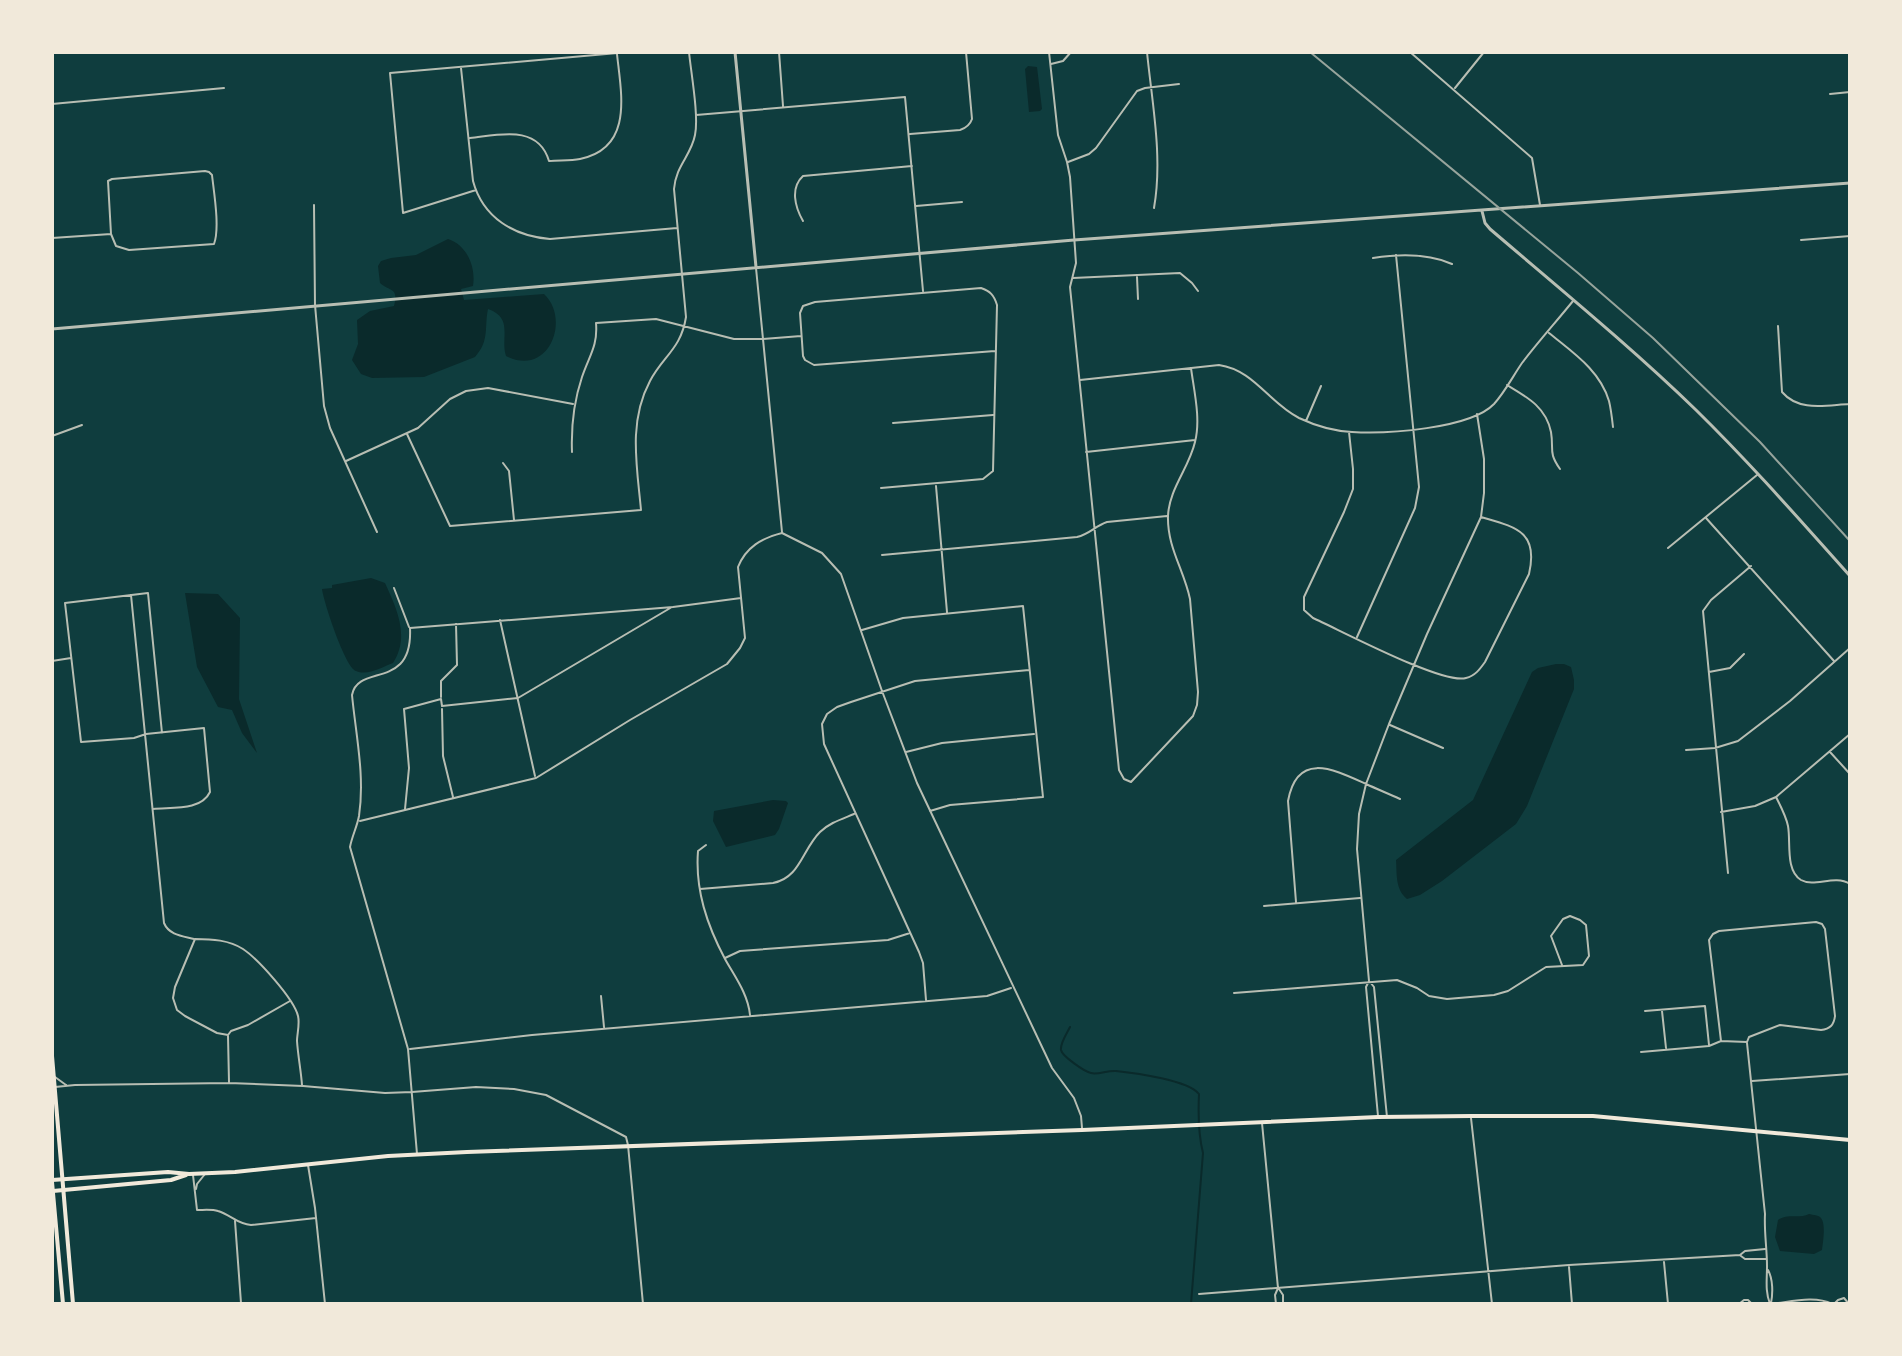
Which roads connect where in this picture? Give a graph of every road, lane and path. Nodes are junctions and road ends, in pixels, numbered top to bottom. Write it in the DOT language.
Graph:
graph roads {
  1 [pos="629,52"];
  2 [pos="689,52"];
  3 [pos="735,52"];
  4 [pos="779,52"];
  5 [pos="966,52"];
  6 [pos="1049,52"];
  7 [pos="1071,52"];
  8 [pos="1147,52"];
  9 [pos="1410,52"];
  10 [pos="1484,52"];
  11 [pos="617,53"];
  12 [pos="1050,64"];
  13 [pos="461,67"];
  14 [pos="1179,84"];
  15 [pos="1150,87"];
  16 [pos="224,88"];
  17 [pos="1454,89"];
  18 [pos="1850,92"];
  19 [pos="1830,94"];
  20 [pos="52,104"];
  21 [pos="783,107"];
  22 [pos="741,111"];
  23 [pos="695,115"];
  24 [pos="910,134"];
  25 [pos="468,138"];
  26 [pos="1067,162"];
  27 [pos="912,166"];
  28 [pos="1850,183"];
  29 [pos="476,190"];
  30 [pos="962,202"];
  31 [pos="314,205"];
  32 [pos="916,206"];
  33 [pos="1540,206"];
  34 [pos="1154,208"];
  35 [pos="1482,211"];
  36 [pos="803,221"];
  37 [pos="678,228"];
  38 [pos="111,234"];
  39 [pos="1850,236"];
  40 [pos="52,238"];
  41 [pos="1074,240"];
  42 [pos="1801,240"];
  43 [pos="920,253"];
  44 [pos="1396,255"];
  45 [pos="1373,258"];
  46 [pos="1452,264"];
  47 [pos="756,267"];
  48 [pos="683,273"];
  49 [pos="1137,275"];
  50 [pos="1072,278"];
  51 [pos="1198,291"];
  52 [pos="923,293"];
  53 [pos="1138,299"];
  54 [pos="1574,300"];
  55 [pos="315,305"];
  56 [pos="1778,326"];
  57 [pos="685,327"];
  58 [pos="52,329"];
  59 [pos="1548,332"];
  60 [pos="802,336"];
  61 [pos="763,339"];
  62 [pos="995,351"];
  63 [pos="1191,368"];
  64 [pos="1079,380"];
  65 [pos="1507,385"];
  66 [pos="1321,386"];
  67 [pos="574,404"];
  68 [pos="1850,404"];
  69 [pos="1477,414"];
  70 [pos="994,415"];
  71 [pos="1305,421"];
  72 [pos="893,423"];
  73 [pos="82,425"];
  74 [pos="1613,427"];
  75 [pos="1413,428"];
  76 [pos="1349,432"];
  77 [pos="407,434"];
  78 [pos="52,436"];
  79 [pos="1196,440"];
  80 [pos="572,452"];
  81 [pos="1086,452"];
  82 [pos="346,461"];
  83 [pos="503,463"];
  84 [pos="1560,469"];
  85 [pos="1758,474"];
  86 [pos="935,484"];
  87 [pos="881,488"];
  88 [pos="1168,516"];
  89 [pos="1481,517"];
  90 [pos="1706,518"];
  91 [pos="514,521"];
  92 [pos="1094,530"];
  93 [pos="377,532"];
  94 [pos="782,533"];
  95 [pos="1668,548"];
  96 [pos="941,549"];
  97 [pos="882,555"];
  98 [pos="1751,566"];
  99 [pos="1850,576"];
  100 [pos="394,588"];
  101 [pos="131,595"];
  102 [pos="741,598"];
  103 [pos="673,607"];
  104 [pos="947,613"];
  105 [pos="500,620"];
  106 [pos="456,624"];
  107 [pos="410,628"];
  108 [pos="861,631"];
  109 [pos="1356,638"];
  110 [pos="1850,648"];
  111 [pos="1744,654"];
  112 [pos="71,658"];
  113 [pos="52,661"];
  114 [pos="1834,662"];
  115 [pos="1414,665"];
  116 [pos="1029,670"];
  117 [pos="1709,672"];
  118 [pos="882,691"];
  119 [pos="518,698"];
  120 [pos="441,699"];
  121 [pos="442,706"];
  122 [pos="1389,724"];
  123 [pos="162,733"];
  124 [pos="1036,733"];
  125 [pos="146,734"];
  126 [pos="1850,734"];
  127 [pos="1443,748"];
  128 [pos="1715,748"];
  129 [pos="1686,750"];
  130 [pos="1830,752"];
  131 [pos="905,753"];
  132 [pos="1850,774"];
  133 [pos="536,778"];
  134 [pos="1366,784"];
  135 [pos="1776,797"];
  136 [pos="453,798"];
  137 [pos="1400,799"];
  138 [pos="153,809"];
  139 [pos="405,810"];
  140 [pos="930,811"];
  141 [pos="1721,812"];
  142 [pos="855,813"];
  143 [pos="358,821"];
  144 [pos="706,845"];
  145 [pos="1728,873"];
  146 [pos="1850,884"];
  147 [pos="700,889"];
  148 [pos="1361,897"];
  149 [pos="1296,902"];
  150 [pos="1264,906"];
  151 [pos="911,932"];
  152 [pos="195,939"];
  153 [pos="725,958"];
  154 [pos="1562,965"];
  155 [pos="1369,981"];
  156 [pos="1012,987"];
  157 [pos="1234,993"];
  158 [pos="601,996"];
  159 [pos="290,1001"];
  160 [pos="927,1001"];
  161 [pos="1661,1010"];
  162 [pos="1645,1011"];
  163 [pos="750,1017"];
  164 [pos="604,1029"];
  165 [pos="228,1035"];
  166 [pos="1721,1041"];
  167 [pos="1747,1042"];
  168 [pos="1709,1046"];
  169 [pos="408,1049"];
  170 [pos="1666,1049"];
  171 [pos="1641,1052"];
  172 [pos="52,1056"];
  173 [pos="1850,1074"];
  174 [pos="54,1075"];
  175 [pos="1752,1081"];
  176 [pos="229,1083"];
  177 [pos="54,1086"];
  178 [pos="67,1086"];
  179 [pos="303,1086"];
  180 [pos="412,1092"];
  181 [pos="1471,1116"];
  182 [pos="1378,1117"];
  183 [pos="1387,1117"];
  184 [pos="1262,1122"];
  185 [pos="1082,1130"];
  186 [pos="1756,1131"];
  187 [pos="1850,1140"];
  188 [pos="628,1145"];
  189 [pos="417,1154"];
  190 [pos="308,1164"];
  191 [pos="206,1173"];
  192 [pos="191,1174"];
  193 [pos="63,1179"];
  194 [pos="52,1181"];
  195 [pos="63,1190"];
  196 [pos="52,1191"];
  197 [pos="195,1194"];
  198 [pos="316,1218"];
  199 [pos="235,1221"];
  200 [pos="1765,1249"];
  201 [pos="1740,1255"];
  202 [pos="1766,1259"];
  203 [pos="1664,1260"];
  204 [pos="1569,1265"];
  205 [pos="1488,1272"];
  206 [pos="1278,1288"];
  207 [pos="1199,1294"];
  208 [pos="63,1304"];
  209 [pos="73,1304"];
  210 [pos="242,1304"];
  211 [pos="325,1304"];
  212 [pos="643,1304"];
  213 [pos="1276,1304"];
  214 [pos="1283,1304"];
  215 [pos="1492,1304"];
  216 [pos="1572,1304"];
  217 [pos="1668,1304"];
  218 [pos="1739,1304"];
  219 [pos="1752,1304"];
  220 [pos="1770,1304"];
  221 [pos="1833,1304"];
  222 [pos="1849,1304"];
  1 -- 11 [label="street"];
  2 -- 23 [label="street"];
  3 -- 22 [label="street"];
  4 -- 21 [label="street"];
  5 -- 24 [label="street"];
  6 -- 12 [label="street"];
  7 -- 12 [label="street"];
  8 -- 15 [label="street"];
  9 -- 17 [label="street"];
  10 -- 17 [label="street"];
  11 -- 13 [label="street"];
  11 -- 25 [label="street"];
  12 -- 26 [label="street"];
  13 -- 25 [label="street"];
  13 -- 29 [label="street"];
  14 -- 15 [label="street"];
  15 -- 26 [label="street"];
  15 -- 34 [label="street"];
  16 -- 20 [label="street"];
  17 -- 33 [label="street"];
  18 -- 19 [label="street"];
  21 -- 22 [label="street"];
  21 -- 24 [label="street"];
  22 -- 23 [label="street"];
  22 -- 47 [label="street"];
  23 -- 37 [label="street"];
  24 -- 27 [label="street"];
  25 -- 29 [label="street"];
  26 -- 41 [label="street"];
  27 -- 32 [label="street"];
  27 -- 36 [label="street"];
  28 -- 33 [label="street"];
  29 -- 37 [label="street"];
  30 -- 32 [label="street"];
  31 -- 55 [label="street"];
  32 -- 43 [label="street"];
  33 -- 35 [label="street"];
  35 -- 41 [label="street"];
  35 -- 54 [label="street"];
  37 -- 48 [label="street"];
  38 -- 38 [label="street"];
  38 -- 40 [label="street"];
  39 -- 42 [label="street"];
  41 -- 43 [label="street"];
  41 -- 50 [label="street"];
  43 -- 47 [label="street"];
  43 -- 52 [label="street"];
  44 -- 45 [label="street"];
  44 -- 46 [label="street"];
  44 -- 75 [label="street"];
  47 -- 48 [label="street"];
  47 -- 61 [label="street"];
  48 -- 55 [label="street"];
  48 -- 57 [label="street"];
  49 -- 50 [label="street"];
  49 -- 51 [label="street"];
  49 -- 53 [label="street"];
  50 -- 64 [label="street"];
  52 -- 60 [label="street"];
  52 -- 62 [label="street"];
  54 -- 59 [label="street"];
  54 -- 85 [label="street"];
  55 -- 58 [label="street"];
  55 -- 82 [label="street"];
  56 -- 68 [label="street"];
  57 -- 61 [label="street"];
  57 -- 67 [label="street"];
  57 -- 91 [label="street"];
  59 -- 65 [label="street"];
  59 -- 74 [label="street"];
  60 -- 61 [label="street"];
  60 -- 62 [label="street"];
  61 -- 94 [label="street"];
  62 -- 70 [label="street"];
  63 -- 64 [label="street"];
  63 -- 71 [label="street"];
  63 -- 79 [label="street"];
  64 -- 81 [label="street"];
  65 -- 69 [label="street"];
  65 -- 84 [label="street"];
  66 -- 71 [label="street"];
  67 -- 77 [label="street"];
  67 -- 80 [label="street"];
  69 -- 75 [label="street"];
  69 -- 89 [label="street"];
  70 -- 72 [label="street"];
  70 -- 86 [label="street"];
  71 -- 76 [label="street"];
  73 -- 78 [label="street"];
  75 -- 76 [label="street"];
  75 -- 109 [label="street"];
  76 -- 109 [label="street"];
  77 -- 82 [label="street"];
  77 -- 91 [label="street"];
  79 -- 81 [label="street"];
  79 -- 88 [label="street"];
  81 -- 92 [label="street"];
  82 -- 93 [label="street"];
  83 -- 91 [label="street"];
  85 -- 90 [label="street"];
  85 -- 99 [label="street"];
  86 -- 87 [label="street"];
  86 -- 96 [label="street"];
  88 -- 92 [label="street"];
  88 -- 92 [label="street"];
  89 -- 115 [label="street"];
  89 -- 115 [label="street"];
  90 -- 95 [label="street"];
  90 -- 98 [label="street"];
  92 -- 96 [label="street"];
  94 -- 102 [label="street"];
  94 -- 108 [label="street"];
  96 -- 97 [label="street"];
  96 -- 104 [label="street"];
  98 -- 114 [label="street"];
  98 -- 117 [label="street"];
  100 -- 107 [label="street"];
  101 -- 112 [label="street"];
  101 -- 123 [label="street"];
  101 -- 125 [label="street"];
  102 -- 103 [label="street"];
  102 -- 133 [label="street"];
  103 -- 105 [label="street"];
  103 -- 119 [label="street"];
  104 -- 108 [label="street"];
  104 -- 116 [label="street"];
  105 -- 106 [label="street"];
  105 -- 119 [label="street"];
  106 -- 107 [label="street"];
  106 -- 120 [label="street"];
  107 -- 143 [label="street"];
  108 -- 118 [label="street"];
  109 -- 115 [label="street"];
  110 -- 114 [label="street"];
  111 -- 117 [label="street"];
  112 -- 113 [label="street"];
  112 -- 125 [label="street"];
  114 -- 128 [label="street"];
  115 -- 122 [label="street"];
  116 -- 118 [label="street"];
  116 -- 124 [label="street"];
  117 -- 128 [label="street"];
  118 -- 131 [label="street"];
  118 -- 142 [label="street"];
  119 -- 121 [label="street"];
  119 -- 133 [label="street"];
  120 -- 121 [label="street"];
  120 -- 139 [label="street"];
  121 -- 136 [label="street"];
  122 -- 127 [label="street"];
  122 -- 134 [label="street"];
  123 -- 125 [label="street"];
  123 -- 138 [label="street"];
  124 -- 131 [label="street"];
  124 -- 140 [label="street"];
  125 -- 138 [label="street"];
  126 -- 130 [label="street"];
  128 -- 129 [label="street"];
  128 -- 141 [label="street"];
  130 -- 132 [label="street"];
  130 -- 135 [label="street"];
  131 -- 140 [label="street"];
  133 -- 136 [label="street"];
  134 -- 137 [label="street"];
  134 -- 148 [label="street"];
  134 -- 149 [label="street"];
  135 -- 141 [label="street"];
  135 -- 146 [label="street"];
  136 -- 139 [label="street"];
  138 -- 152 [label="street"];
  139 -- 143 [label="street"];
  140 -- 156 [label="street"];
  141 -- 145 [label="street"];
  142 -- 147 [label="street"];
  142 -- 151 [label="street"];
  143 -- 169 [label="street"];
  144 -- 147 [label="street"];
  147 -- 153 [label="street"];
  148 -- 149 [label="street"];
  148 -- 155 [label="street"];
  149 -- 150 [label="street"];
  151 -- 153 [label="street"];
  151 -- 160 [label="street"];
  152 -- 159 [label="street"];
  152 -- 165 [label="street"];
  153 -- 163 [label="street"];
  154 -- 154 [label="street"];
  154 -- 155 [label="street"];
  155 -- 157 [label="street"];
  155 -- 182 [label="street"];
  155 -- 183 [label="street"];
  156 -- 160 [label="street"];
  156 -- 185 [label="street"];
  158 -- 164 [label="street"];
  159 -- 165 [label="street"];
  159 -- 179 [label="street"];
  160 -- 163 [label="street"];
  161 -- 162 [label="street"];
  161 -- 168 [label="street"];
  161 -- 170 [label="street"];
  163 -- 164 [label="street"];
  164 -- 169 [label="street"];
  165 -- 176 [label="street"];
  166 -- 167 [label="street"];
  166 -- 167 [label="street"];
  166 -- 168 [label="street"];
  167 -- 175 [label="street"];
  168 -- 170 [label="street"];
  169 -- 180 [label="street"];
  170 -- 171 [label="street"];
  172 -- 174 [label="main road"];
  173 -- 175 [label="street"];
  174 -- 177 [label="main road"];
  174 -- 178 [label="street"];
  175 -- 186 [label="street"];
  176 -- 178 [label="street"];
  176 -- 179 [label="street"];
  177 -- 178 [label="street"];
  177 -- 193 [label="main road"];
  179 -- 180 [label="street"];
  180 -- 188 [label="street"];
  180 -- 189 [label="street"];
  181 -- 183 [label="main road"];
  181 -- 186 [label="main road"];
  181 -- 205 [label="street"];
  182 -- 183 [label="main road"];
  182 -- 184 [label="main road"];
  184 -- 185 [label="main road"];
  184 -- 206 [label="street"];
  185 -- 188 [label="main road"];
  186 -- 187 [label="main road"];
  186 -- 200 [label="street"];
  188 -- 189 [label="main road"];
  188 -- 212 [label="street"];
  189 -- 190 [label="main road"];
  190 -- 191 [label="main road"];
  190 -- 198 [label="street"];
  191 -- 192 [label="main road"];
  191 -- 197 [label="street"];
  192 -- 193 [label="main road"];
  192 -- 195 [label="main road"];
  192 -- 197 [label="street"];
  193 -- 194 [label="main road"];
  193 -- 195 [label="main road"];
  194 -- 196 [label="main road"];
  195 -- 196 [label="main road"];
  195 -- 209 [label="main road"];
  196 -- 208 [label="main road"];
  197 -- 199 [label="street"];
  198 -- 199 [label="street"];
  198 -- 211 [label="street"];
  199 -- 210 [label="street"];
  200 -- 201 [label="street"];
  200 -- 202 [label="street"];
  201 -- 202 [label="street"];
  201 -- 203 [label="street"];
  202 -- 220 [label="street"];
  203 -- 204 [label="street"];
  203 -- 217 [label="street"];
  204 -- 205 [label="street"];
  204 -- 216 [label="street"];
  205 -- 206 [label="street"];
  205 -- 215 [label="street"];
  206 -- 207 [label="street"];
  206 -- 213 [label="street"];
  206 -- 214 [label="street"];
  218 -- 219 [label="street"];
  220 -- 221 [label="street"];
  221 -- 222 [label="street"];
}
